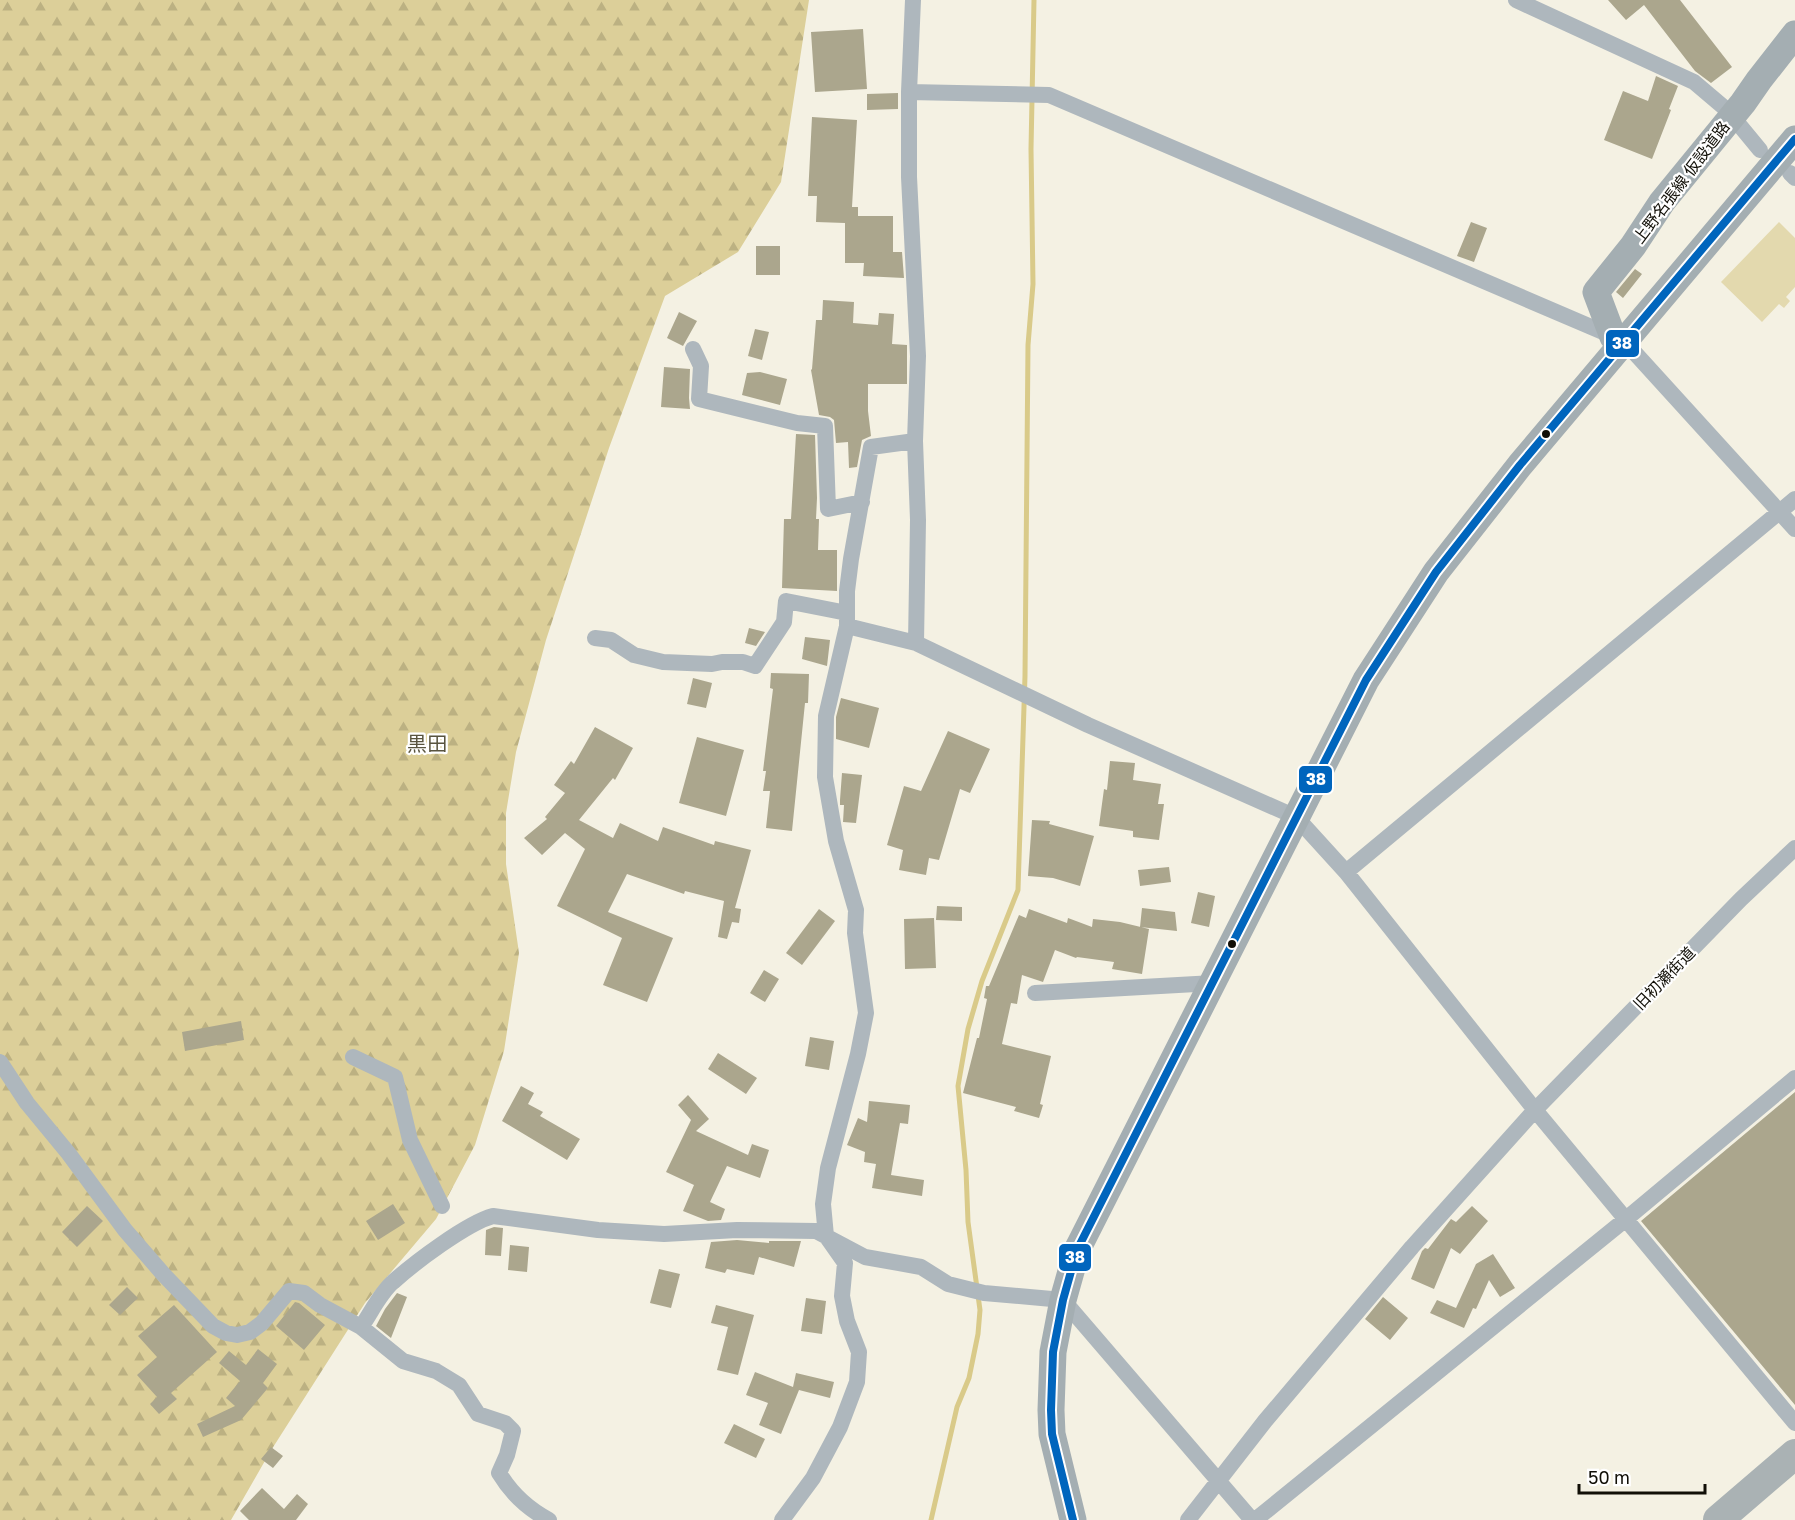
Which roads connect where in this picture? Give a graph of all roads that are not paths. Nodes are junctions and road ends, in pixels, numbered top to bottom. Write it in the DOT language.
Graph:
graph roads {
  1 [pos="913,0"];
  2 [pos="1516,0"];
  3 [pos="1795,34"];
  4 [pos="909,92"];
  5 [pos="1732,116"];
  6 [pos="1795,139"];
  7 [pos="1760,150"];
  8 [pos="1618,339"];
  9 [pos="693,350"];
  10 [pos="915,441"];
  11 [pos="1795,499"];
  12 [pos="862,502"];
  13 [pos="1780,513"];
  14 [pos="1795,529"];
  15 [pos="847,619"];
  16 [pos="596,638"];
  17 [pos="916,643"];
  18 [pos="1296,817"];
  19 [pos="1795,848"];
  20 [pos="1346,872"];
  21 [pos="1214,983"];
  22 [pos="1035,993"];
  23 [pos="353,1057"];
  24 [pos="0,1062"];
  25 [pos="1795,1078"];
  26 [pos="1535,1110"];
  27 [pos="442,1206"];
  28 [pos="1626,1220"];
  29 [pos="826,1236"];
  30 [pos="1063,1300"];
  31 [pos="361,1327"];
  32 [pos="1795,1423"];
  33 [pos="1795,1454"];
  34 [pos="1218,1481"];
  35 [pos="549,1520"];
  36 [pos="782,1520"];
  37 [pos="1073,1520"];
  38 [pos="1188,1520"];
  39 [pos="1254,1520"];
  40 [pos="1718,1520"];
  1 -- 4 [label="street"];
  2 -- 5 [label="street"];
  3 -- 5 [label="main road, 上野名張線 仮設道路"];
  4 -- 8 [label="street"];
  4 -- 10 [label="street"];
  5 -- 7 [label="street"];
  5 -- 8 [label="main road, 上野名張線 仮設道路"];
  6 -- 8 [label="main road"];
  8 -- 13 [label="street"];
  8 -- 18 [label="main road"];
  9 -- 12 [label="street"];
  10 -- 12 [label="street"];
  10 -- 17 [label="street"];
  11 -- 13 [label="street"];
  12 -- 15 [label="street"];
  13 -- 14 [label="street"];
  13 -- 20 [label="street"];
  15 -- 16 [label="street"];
  15 -- 17 [label="street"];
  15 -- 29 [label="street"];
  17 -- 18 [label="street"];
  18 -- 20 [label="street"];
  18 -- 21 [label="main road"];
  19 -- 26 [label="street, 旧初瀬街道"];
  20 -- 26 [label="street"];
  21 -- 22 [label="street"];
  21 -- 30 [label="main road"];
  23 -- 27 [label="street"];
  24 -- 31 [label="street"];
  25 -- 28 [label="street"];
  26 -- 28 [label="street"];
  26 -- 34 [label="street, 旧初瀬街道"];
  28 -- 32 [label="street"];
  28 -- 39 [label="street"];
  29 -- 30 [label="street"];
  29 -- 31 [label="street"];
  29 -- 36 [label="street"];
  30 -- 34 [label="street"];
  30 -- 37 [label="main road"];
  31 -- 35 [label="street"];
  33 -- 40 [label="highway"];
  34 -- 38 [label="street, 旧初瀬街道"];
  34 -- 39 [label="street"];
}
